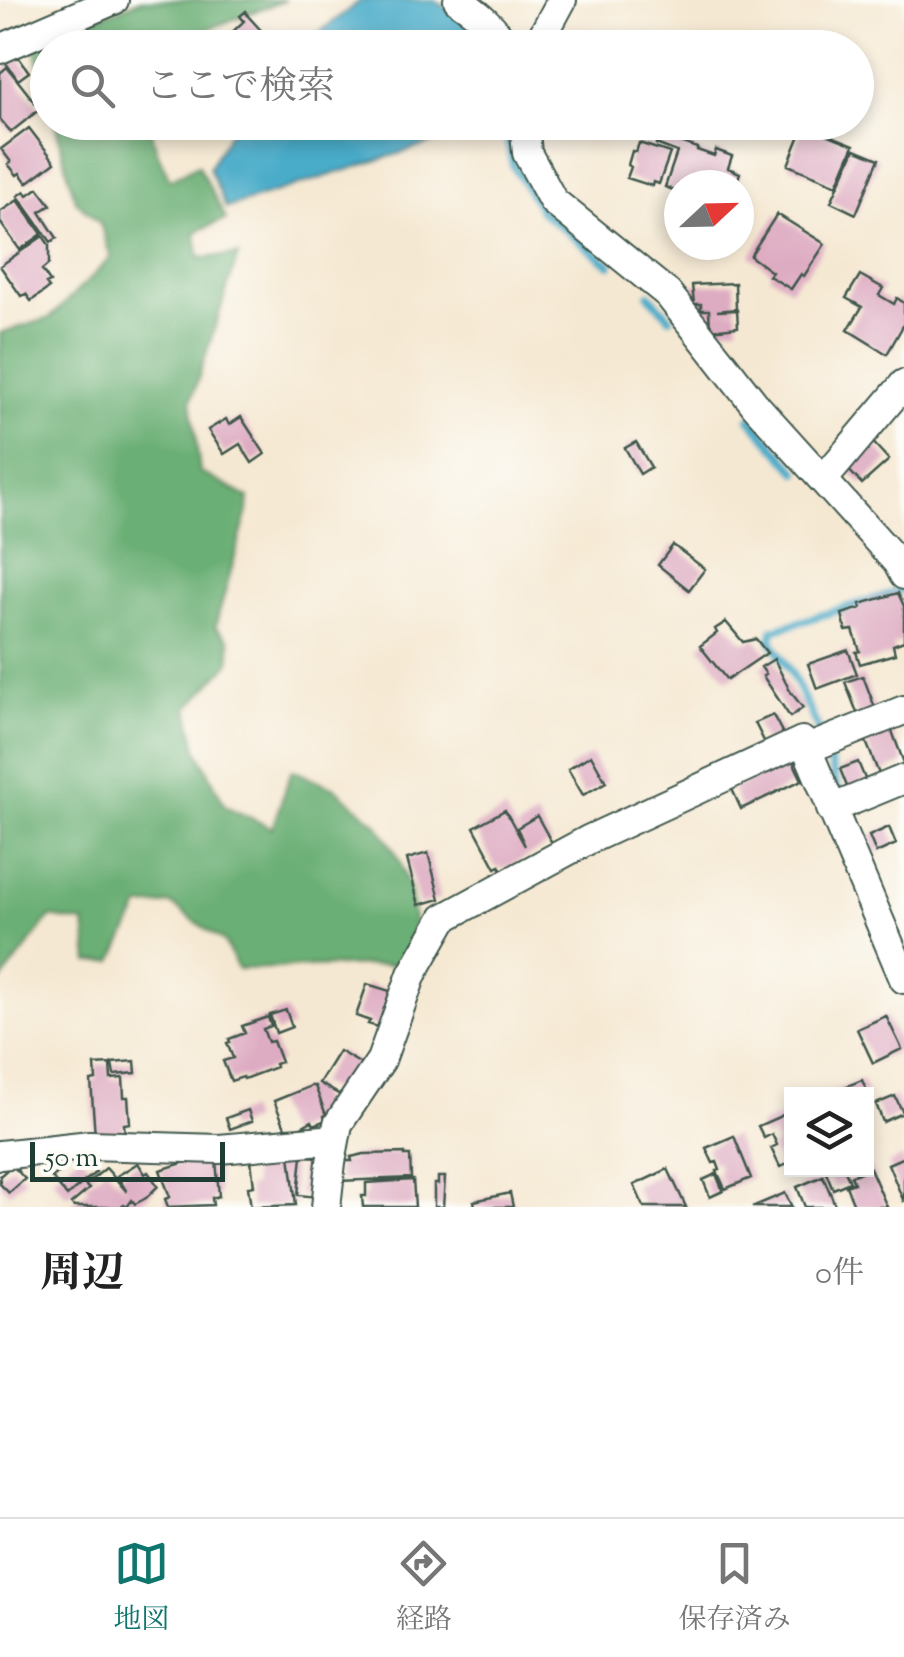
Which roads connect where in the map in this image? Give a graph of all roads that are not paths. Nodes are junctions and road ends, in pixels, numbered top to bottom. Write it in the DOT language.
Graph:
graph roads {
  1 [pos="114,0"];
  2 [pos="458,0"];
  3 [pos="562,0"];
  4 [pos="44,30"];
  5 [pos="494,30"];
  6 [pos="546,30"];
  7 [pos="30,36"];
  8 [pos="0,49"];
  9 [pos="526,140"];
  10 [pos="904,384"];
  11 [pos="823,480"];
  12 [pos="904,575"];
  13 [pos="904,710"];
  14 [pos="818,744"];
  15 [pos="904,778"];
  16 [pos="840,806"];
  17 [pos="904,979"];
  18 [pos="335,1138"];
  19 [pos="0,1155"];
  20 [pos="326,1207"];
  1 -- 4 [label="street"];
  2 -- 5 [label="street"];
  3 -- 6 [label="street"];
  7 -- 8 [label="street"];
  9 -- 11 [label="street"];
  10 -- 11 [label="street"];
  11 -- 12 [label="street"];
  13 -- 14 [label="street"];
  14 -- 16 [label="street"];
  14 -- 18 [label="street"];
  15 -- 16 [label="street"];
  16 -- 17 [label="street"];
  18 -- 19 [label="street"];
  18 -- 20 [label="street"];
}
